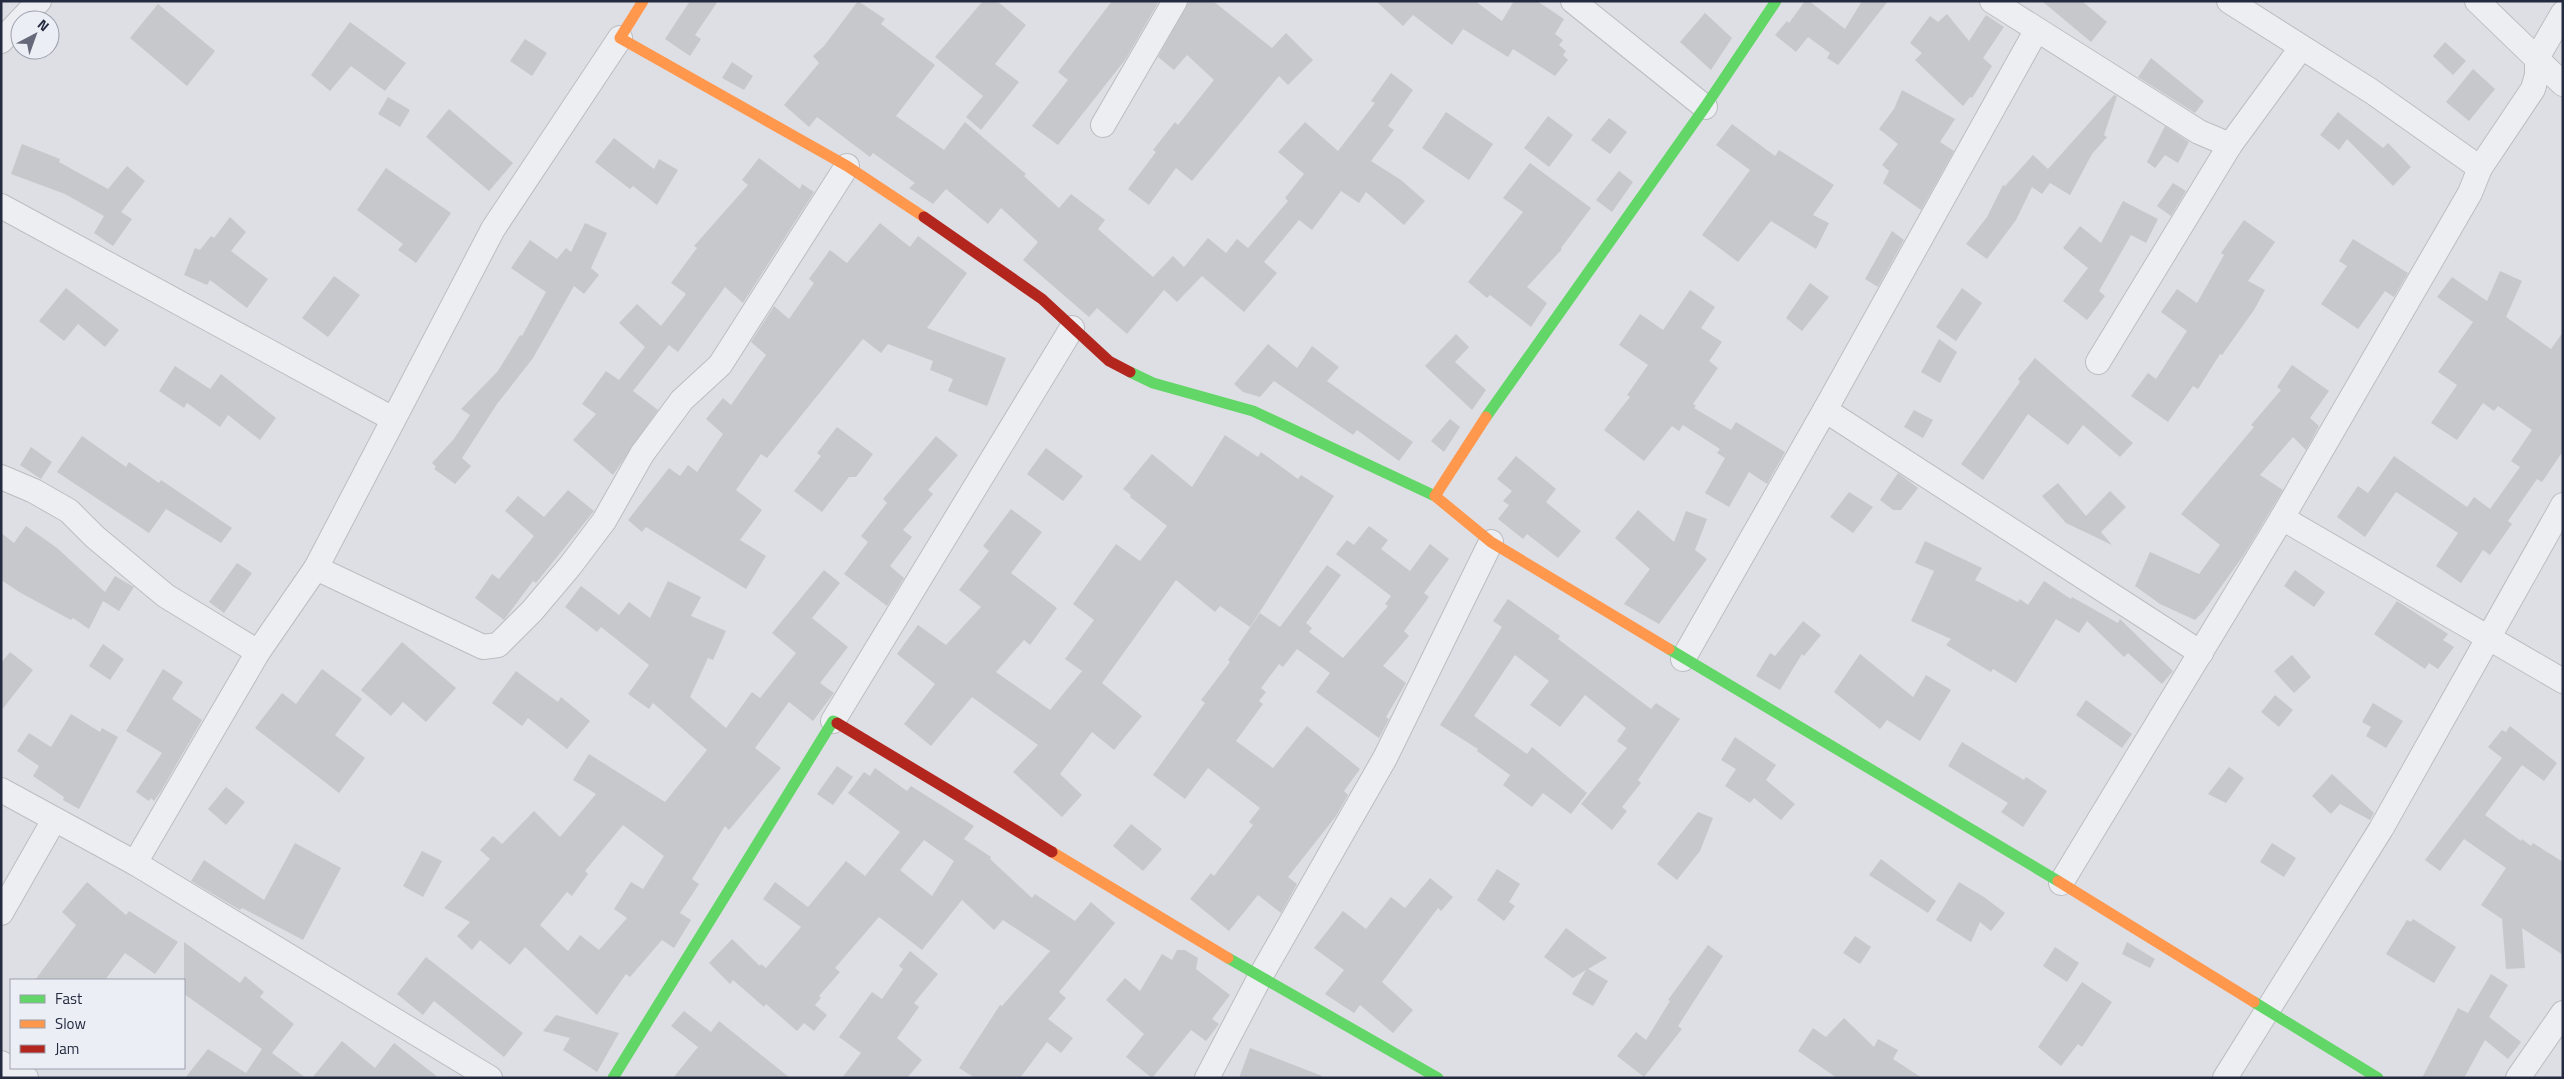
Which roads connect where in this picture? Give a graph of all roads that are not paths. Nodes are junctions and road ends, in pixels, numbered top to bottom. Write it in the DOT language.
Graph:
graph roads {
  1 [pos="643,1"];
  2 [pos="1175,1"];
  3 [pos="1573,1"];
  4 [pos="1776,1"];
  5 [pos="1992,1"];
  6 [pos="2229,1"];
  7 [pos="2477,1"];
  8 [pos="2563,13"];
  9 [pos="2036,31"];
  10 [pos="10,32"];
  11 [pos="620,38"];
  12 [pos="1,41"];
  13 [pos="2301,48"];
  14 [pos="2537,58"];
  15 [pos="2563,84"];
  16 [pos="1705,107"];
  17 [pos="1103,125"];
  18 [pos="2230,146"];
  19 [pos="847,166"];
  20 [pos="2480,168"];
  21 [pos="1,206"];
  22 [pos="1072,328"];
  23 [pos="2098,362"];
  24 [pos="1825,410"];
  25 [pos="393,419"];
  26 [pos="1,477"];
  27 [pos="1435,496"];
  28 [pos="2563,505"];
  29 [pos="2282,518"];
  30 [pos="1492,542"];
  31 [pos="316,568"];
  32 [pos="2488,637"];
  33 [pos="258,652"];
  34 [pos="2201,653"];
  35 [pos="1683,659"];
  36 [pos="2563,681"];
  37 [pos="833,721"];
  38 [pos="1,790"];
  39 [pos="54,820"];
  40 [pos="135,863"];
  41 [pos="2061,883"];
  42 [pos="1,914"];
  43 [pos="1260,977"];
  44 [pos="2268,1011"];
  45 [pos="2563,1013"];
  46 [pos="11,1069"];
  47 [pos="26,1078"];
  48 [pos="490,1078"];
  49 [pos="613,1078"];
  50 [pos="1207,1078"];
  51 [pos="1438,1078"];
  52 [pos="2225,1078"];
  53 [pos="2378,1078"];
  54 [pos="2518,1078"];
  1 -- 11 [label="street"];
  2 -- 17 [label="street"];
  3 -- 16 [label="street"];
  4 -- 16 [label="street"];
  5 -- 9 [label="street"];
  6 -- 13 [label="street"];
  7 -- 14 [label="street"];
  8 -- 14 [label="street"];
  9 -- 18 [label="street"];
  9 -- 24 [label="street"];
  10 -- 12 [label="street"];
  11 -- 19 [label="street"];
  11 -- 25 [label="street"];
  13 -- 18 [label="street"];
  13 -- 20 [label="street"];
  14 -- 15 [label="street"];
  14 -- 20 [label="street"];
  16 -- 27 [label="street"];
  18 -- 23 [label="street"];
  19 -- 22 [label="street"];
  19 -- 31 [label="street"];
  20 -- 29 [label="street"];
  21 -- 25 [label="street"];
  22 -- 27 [label="street"];
  22 -- 37 [label="street"];
  24 -- 34 [label="street"];
  24 -- 35 [label="street"];
  25 -- 31 [label="street"];
  26 -- 33 [label="street"];
  27 -- 30 [label="street"];
  28 -- 32 [label="street"];
  29 -- 32 [label="street"];
  29 -- 34 [label="street"];
  30 -- 35 [label="street"];
  30 -- 43 [label="street"];
  31 -- 33 [label="street"];
  32 -- 36 [label="street"];
  32 -- 44 [label="street"];
  33 -- 40 [label="street"];
  34 -- 41 [label="street"];
  35 -- 41 [label="street"];
  37 -- 43 [label="street"];
  37 -- 49 [label="street"];
  38 -- 39 [label="street"];
  39 -- 40 [label="street"];
  39 -- 42 [label="street"];
  40 -- 48 [label="street"];
  41 -- 44 [label="street"];
  43 -- 50 [label="street"];
  43 -- 51 [label="street"];
  44 -- 52 [label="street"];
  44 -- 53 [label="street"];
  45 -- 54 [label="street"];
  46 -- 47 [label="street"];
}
